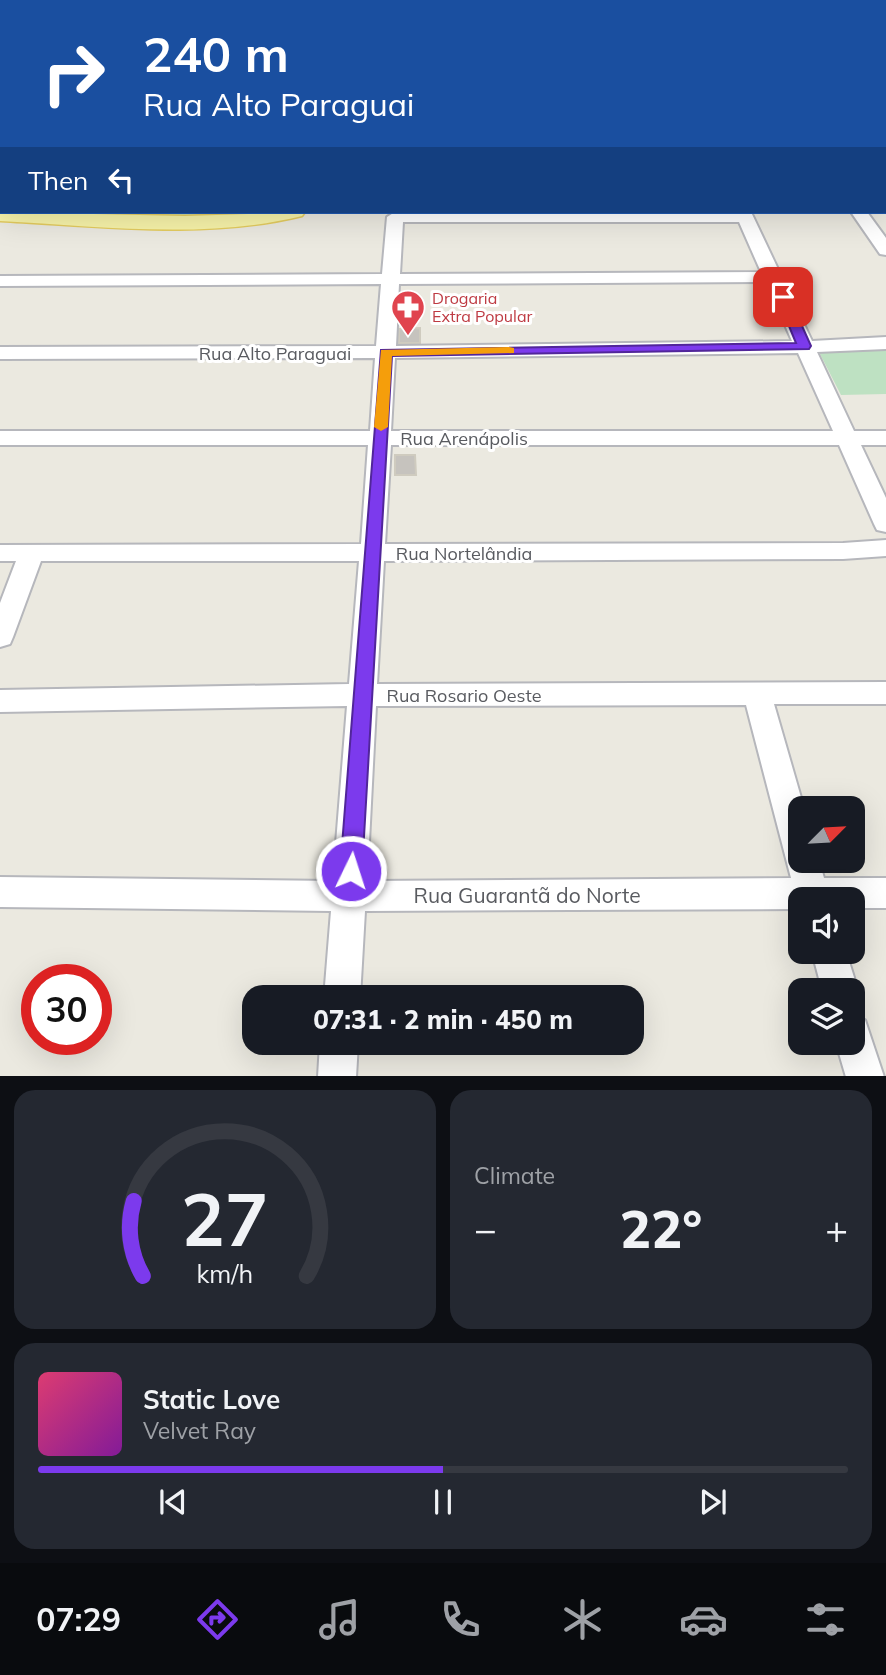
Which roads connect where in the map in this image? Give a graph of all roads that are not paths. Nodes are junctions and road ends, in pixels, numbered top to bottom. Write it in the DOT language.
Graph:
graph roads {
  1 [pos="282,214"];
  2 [pos="395,214"];
  3 [pos="617,214"];
  4 [pos="744,214"];
  5 [pos="860,214"];
  6 [pos="0,215"];
  7 [pos="886,250"];
  8 [pos="774,277"];
  9 [pos="391,278"];
  10 [pos="0,281"];
  11 [pos="886,342"];
  12 [pos="804,346"];
  13 [pos="386,352"];
  14 [pos="0,353"];
  15 [pos="0,438"];
  16 [pos="380,438"];
  17 [pos="847,438"];
  18 [pos="886,438"];
  19 [pos="886,523"];
  20 [pos="886,548"];
  21 [pos="0,553"];
  22 [pos="32,553"];
  23 [pos="372,553"];
  24 [pos="0,636"];
  25 [pos="886,692"];
  26 [pos="757,693"];
  27 [pos="363,695"];
  28 [pos="0,701"];
  29 [pos="788,806"];
  30 [pos="0,892"];
  31 [pos="886,893"];
  32 [pos="865,894"];
  33 [pos="349,896"];
  34 [pos="788,897"];
  35 [pos="343,985"];
  36 [pos="338,1055"];
  37 [pos="859,1055"];
  38 [pos="337,1076"];
  39 [pos="865,1076"];
  1 -- 6 [label="main road"];
  2 -- 9 [label="street"];
  3 -- 4 [label="street"];
  4 -- 8 [label="street"];
  5 -- 7 [label="street"];
  8 -- 9 [label="street"];
  8 -- 12 [label="street"];
  9 -- 10 [label="street"];
  9 -- 13 [label="street"];
  11 -- 12 [label="street, Rua Alto Paraguai"];
  12 -- 13 [label="street, Rua Alto Paraguai"];
  12 -- 17 [label="street"];
  13 -- 14 [label="street, Rua Alto Paraguai"];
  13 -- 16 [label="street"];
  15 -- 16 [label="street, Rua Arenápolis"];
  16 -- 17 [label="street, Rua Arenápolis"];
  16 -- 23 [label="street"];
  17 -- 18 [label="street, Rua Arenápolis"];
  17 -- 19 [label="street"];
  20 -- 23 [label="street, Rua Nortelândia"];
  21 -- 22 [label="street, Rua Nortelândia"];
  22 -- 23 [label="street, Rua Nortelândia"];
  22 -- 24 [label="street"];
  23 -- 27 [label="street"];
  25 -- 26 [label="street, Rua Rosario Oeste"];
  26 -- 27 [label="street, Rua Rosario Oeste"];
  26 -- 29 [label="street"];
  27 -- 28 [label="street, Rua Rosario Oeste"];
  27 -- 33 [label="street"];
  30 -- 33 [label="street, Rua Guarantã do Norte"];
  31 -- 32 [label="street, Rua Guarantã do Norte"];
  33 -- 34 [label="street, Rua Guarantã do Norte"];
  33 -- 35 [label="street"];
  36 -- 38 [label="street"];
  37 -- 39 [label="street"];
}
